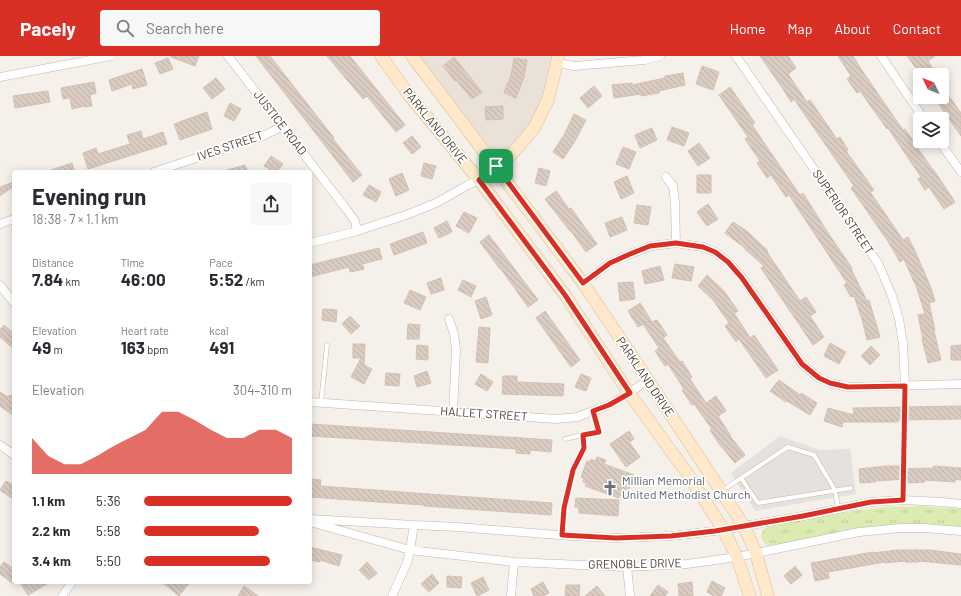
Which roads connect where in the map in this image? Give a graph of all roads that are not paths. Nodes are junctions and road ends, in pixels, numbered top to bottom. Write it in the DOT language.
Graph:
graph roads {
  1 [pos="111,56"];
  2 [pos="228,56"];
  3 [pos="381,56"];
  4 [pos="412,56"];
  5 [pos="660,56"];
  6 [pos="736,56"];
  7 [pos="881,56"];
  8 [pos="557,60"];
  9 [pos="0,77"];
  10 [pos="919,112"];
  11 [pos="283,126"];
  12 [pos="945,148"];
  13 [pos="496,166"];
  14 [pos="160,170"];
  15 [pos="961,172"];
  16 [pos="666,176"];
  17 [pos="479,180"];
  18 [pos="12,220"];
  19 [pos="0,224"];
  20 [pos="357,231"];
  21 [pos="312,242"];
  22 [pos="676,243"];
  23 [pos="583,283"];
  24 [pos="0,285"];
  25 [pos="12,300"];
  26 [pos="449,319"];
  27 [pos="327,345"];
  28 [pos="648,380"];
  29 [pos="961,384"];
  30 [pos="905,386"];
  31 [pos="630,393"];
  32 [pos="312,402"];
  33 [pos="321,403"];
  34 [pos="593,411"];
  35 [pos="453,412"];
  36 [pos="583,435"];
  37 [pos="565,439"];
  38 [pos="0,445"];
  39 [pos="12,454"];
  40 [pos="741,478"];
  41 [pos="851,488"];
  42 [pos="836,490"];
  43 [pos="721,491"];
  44 [pos="961,504"];
  45 [pos="838,508"];
  46 [pos="312,519"];
  47 [pos="312,523"];
  48 [pos="414,525"];
  49 [pos="744,526"];
  50 [pos="723,529"];
  51 [pos="961,531"];
  52 [pos="562,535"];
  53 [pos="410,550"];
  54 [pos="756,553"];
  55 [pos="737,557"];
  56 [pos="514,562"];
  57 [pos="627,567"];
  58 [pos="71,584"];
  59 [pos="62,596"];
  60 [pos="392,596"];
  61 [pos="511,596"];
  62 [pos="630,596"];
  63 [pos="750,596"];
  64 [pos="768,596"];
  1 -- 9 [label="street"];
  2 -- 11 [label="street, JUSTICE ROAD"];
  3 -- 17 [label="street, PARKLAND DRIVE"];
  4 -- 13 [label="street, PARKLAND DRIVE"];
  5 -- 8 [label="street"];
  6 -- 30 [label="street, SUPERIOR STREET"];
  7 -- 10 [label="street"];
  8 -- 13 [label="street"];
  11 -- 14 [label="street, IVES STREET"];
  11 -- 20 [label="street, JUSTICE ROAD"];
  12 -- 15 [label="street"];
  13 -- 17 [label="street"];
  13 -- 23 [label="street, PARKLAND DRIVE"];
  16 -- 22 [label="street"];
  17 -- 20 [label="street"];
  17 -- 31 [label="street, PARKLAND DRIVE"];
  18 -- 19 [label="street"];
  20 -- 21 [label="street"];
  22 -- 23 [label="street"];
  22 -- 30 [label="street"];
  23 -- 28 [label="street, PARKLAND DRIVE"];
  24 -- 25 [label="street"];
  26 -- 35 [label="street"];
  27 -- 33 [label="lane"];
  28 -- 31 [label="street, HALLET STREET"];
  28 -- 43 [label="street, PARKLAND DRIVE"];
  29 -- 30 [label="street"];
  31 -- 34 [label="street, HALLET STREET"];
  31 -- 50 [label="street, PARKLAND DRIVE"];
  32 -- 33 [label="street, HALLET STREET"];
  33 -- 35 [label="street, HALLET STREET"];
  34 -- 35 [label="street, HALLET STREET"];
  34 -- 36 [label="lane"];
  36 -- 37 [label="lane"];
  36 -- 52 [label="lane"];
  38 -- 39 [label="street"];
  40 -- 42 [label="lane"];
  40 -- 42 [label="lane"];
  40 -- 43 [label="lane"];
  41 -- 42 [label="lane"];
  42 -- 45 [label="lane"];
  43 -- 49 [label="street, PARKLAND DRIVE"];
  44 -- 45 [label="street"];
  45 -- 49 [label="street"];
  46 -- 48 [label="street"];
  47 -- 53 [label="street, GRENOBLE DRIVE"];
  48 -- 52 [label="street"];
  48 -- 53 [label="street"];
  49 -- 50 [label="street"];
  49 -- 54 [label="street, PARKLAND DRIVE"];
  50 -- 52 [label="street"];
  50 -- 55 [label="street, PARKLAND DRIVE"];
  51 -- 54 [label="street, GRENOBLE DRIVE"];
  53 -- 56 [label="street, GRENOBLE DRIVE"];
  53 -- 60 [label="street"];
  54 -- 55 [label="street, GRENOBLE DRIVE"];
  54 -- 64 [label="street, PARKLAND DRIVE"];
  55 -- 57 [label="street, GRENOBLE DRIVE"];
  55 -- 63 [label="street, PARKLAND DRIVE"];
  56 -- 57 [label="street, GRENOBLE DRIVE"];
  56 -- 61 [label="street"];
  57 -- 62 [label="street"];
  58 -- 59 [label="street"];
}
